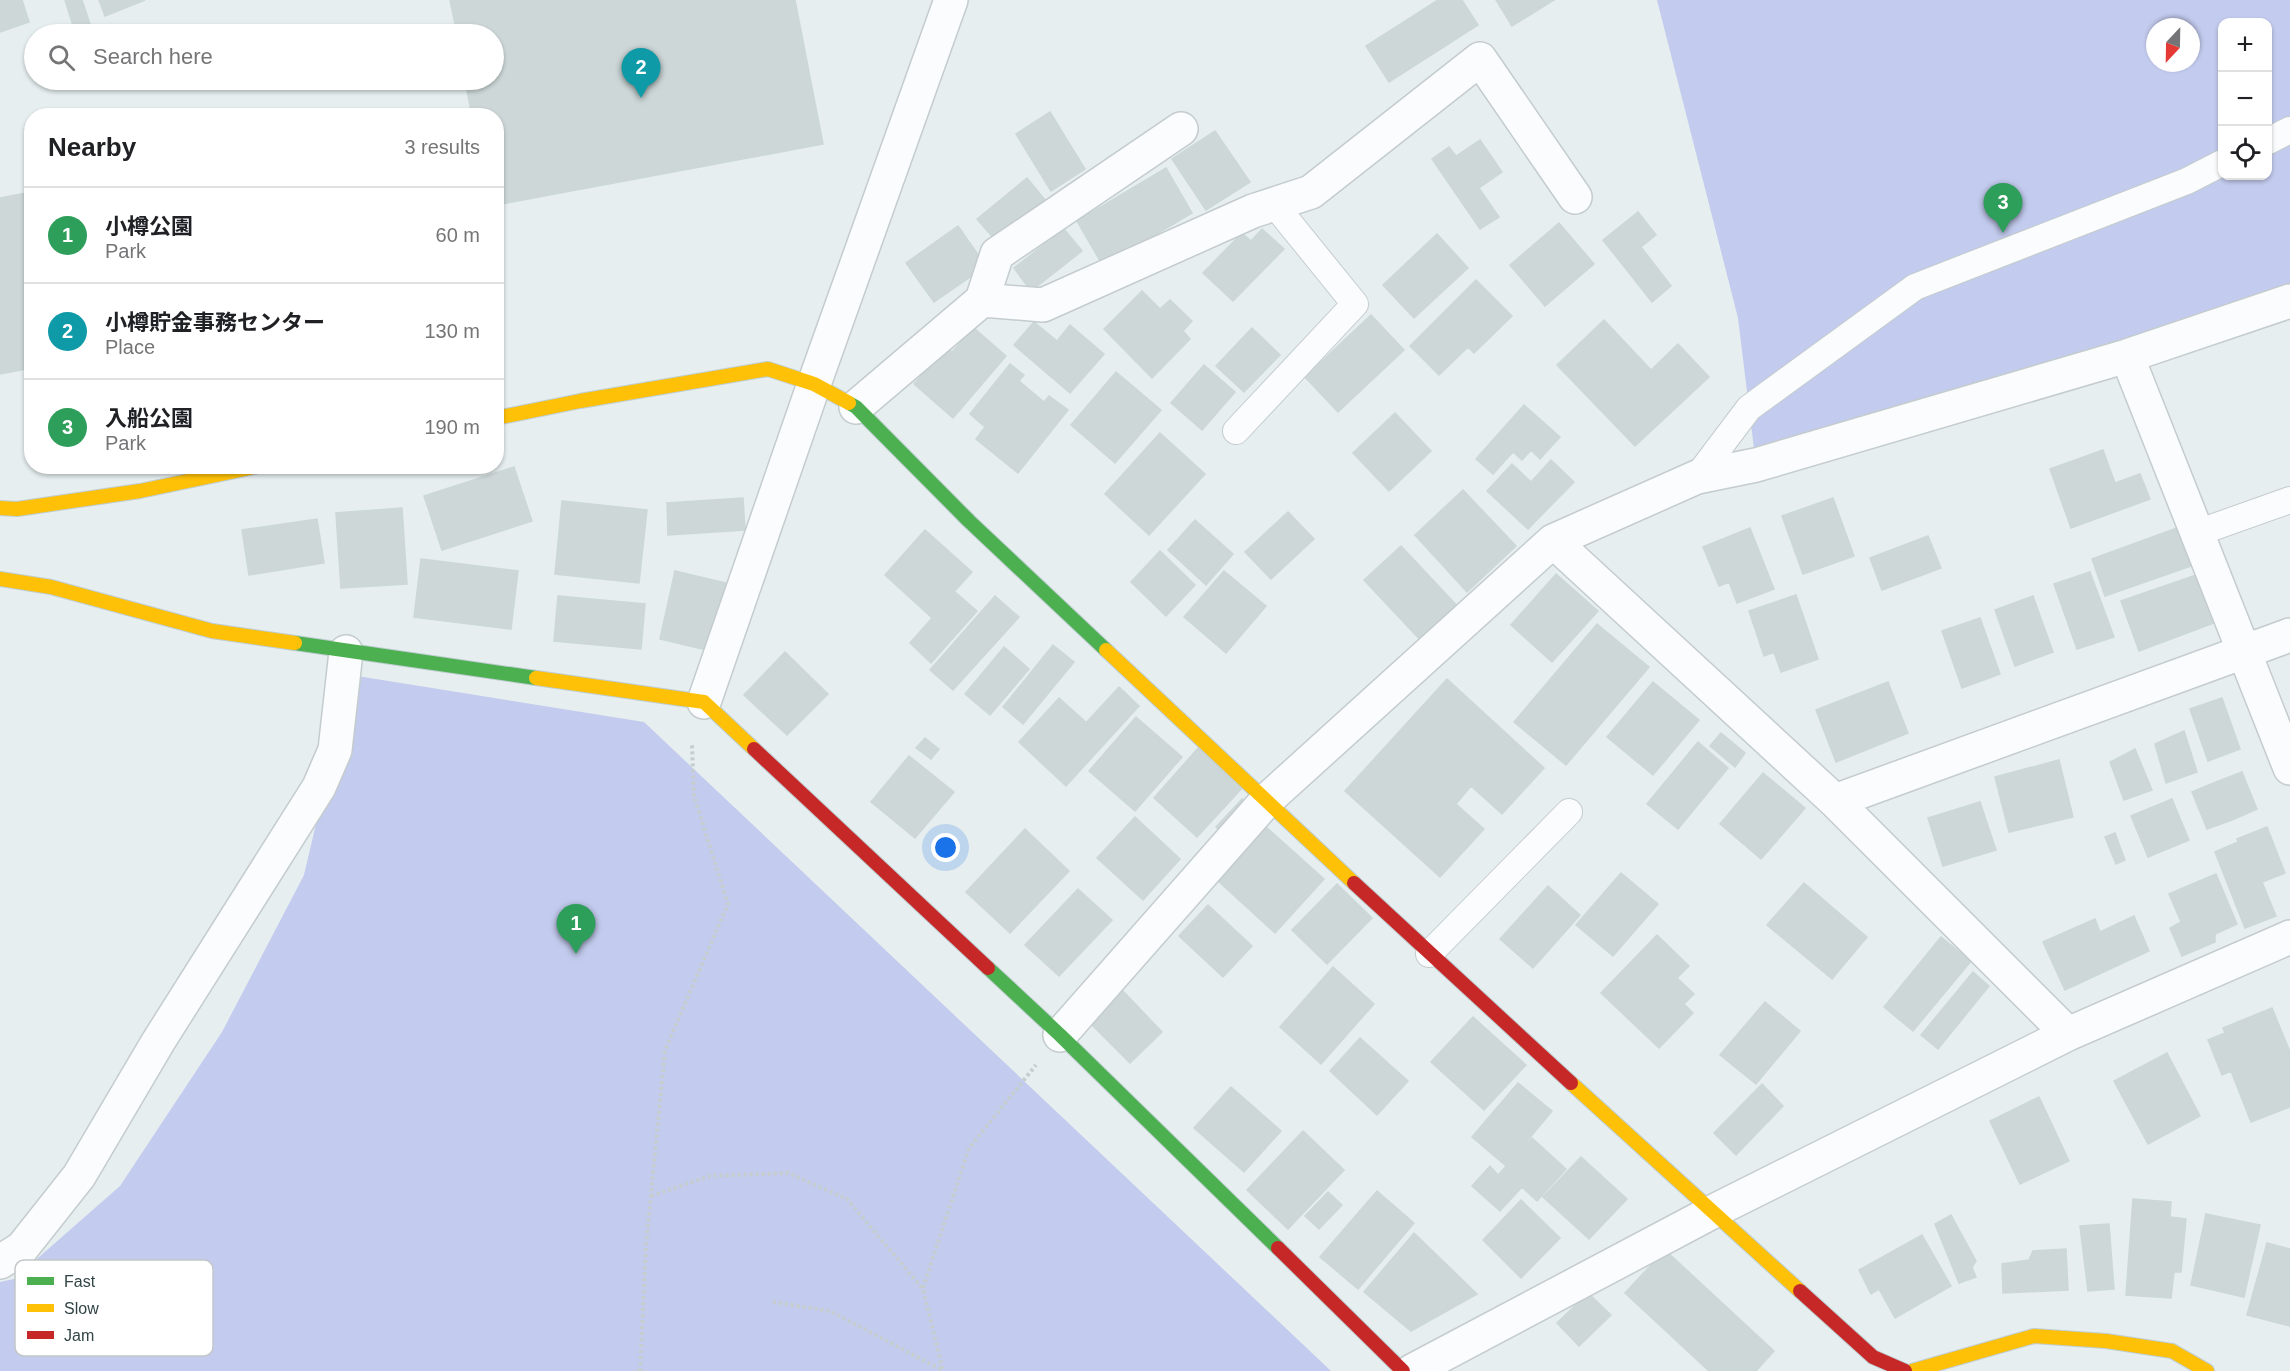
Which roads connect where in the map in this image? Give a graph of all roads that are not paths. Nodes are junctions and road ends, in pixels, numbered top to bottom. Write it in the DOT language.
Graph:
graph roads {
  1 [pos="951,0"];
  2 [pos="1181,129"];
  3 [pos="2290,130"];
  4 [pos="2272,139"];
  5 [pos="2218,166"];
  6 [pos="1575,197"];
  7 [pos="1274,204"];
  8 [pos="982,300"];
  9 [pos="2290,301"];
  10 [pos="2127,356"];
  11 [pos="814,384"];
  12 [pos="856,407"];
  13 [pos="504,416"];
  14 [pos="1236,431"];
  15 [pos="221,474"];
  16 [pos="1697,477"];
  17 [pos="2290,500"];
  18 [pos="0,508"];
  19 [pos="2198,534"];
  20 [pos="1553,541"];
  21 [pos="0,579"];
  22 [pos="2290,635"];
  23 [pos="346,651"];
  24 [pos="2245,651"];
  25 [pos="710,708"];
  26 [pos="2290,768"];
  27 [pos="1267,800"];
  28 [pos="1835,801"];
  29 [pos="1569,812"];
  30 [pos="2290,937"];
  31 [pos="1430,954"];
  32 [pos="2068,1034"];
  33 [pos="1060,1035"];
  34 [pos="1714,1211"];
  35 [pos="0,1262"];
  36 [pos="1869,1364"];
  37 [pos="1404,1371"];
  38 [pos="1412,1371"];
  39 [pos="1905,1371"];
  40 [pos="1912,1371"];
  41 [pos="2207,1371"];
  1 -- 11 [label="street"];
  2 -- 8 [label="street"];
  3 -- 4 [label="lane"];
  5 -- 16 [label="lane"];
  6 -- 7 [label="street"];
  7 -- 8 [label="street"];
  7 -- 14 [label="lane"];
  8 -- 12 [label="street"];
  9 -- 10 [label="street"];
  10 -- 16 [label="street"];
  10 -- 19 [label="street"];
  11 -- 12 [label="street"];
  11 -- 13 [label="street"];
  11 -- 25 [label="street"];
  12 -- 27 [label="street"];
  15 -- 18 [label="street"];
  16 -- 20 [label="street"];
  17 -- 19 [label="lane"];
  19 -- 24 [label="street"];
  20 -- 27 [label="street"];
  20 -- 28 [label="street"];
  21 -- 23 [label="street"];
  22 -- 24 [label="street"];
  23 -- 25 [label="street"];
  23 -- 35 [label="street"];
  24 -- 26 [label="street"];
  24 -- 28 [label="street"];
  25 -- 33 [label="street"];
  27 -- 31 [label="street"];
  27 -- 33 [label="street"];
  28 -- 32 [label="street"];
  29 -- 31 [label="lane"];
  30 -- 32 [label="street"];
  31 -- 34 [label="street"];
  32 -- 34 [label="street"];
  33 -- 37 [label="street"];
  34 -- 36 [label="street"];
  34 -- 38 [label="street"];
  36 -- 39 [label="street"];
  40 -- 41 [label="street"];
}
